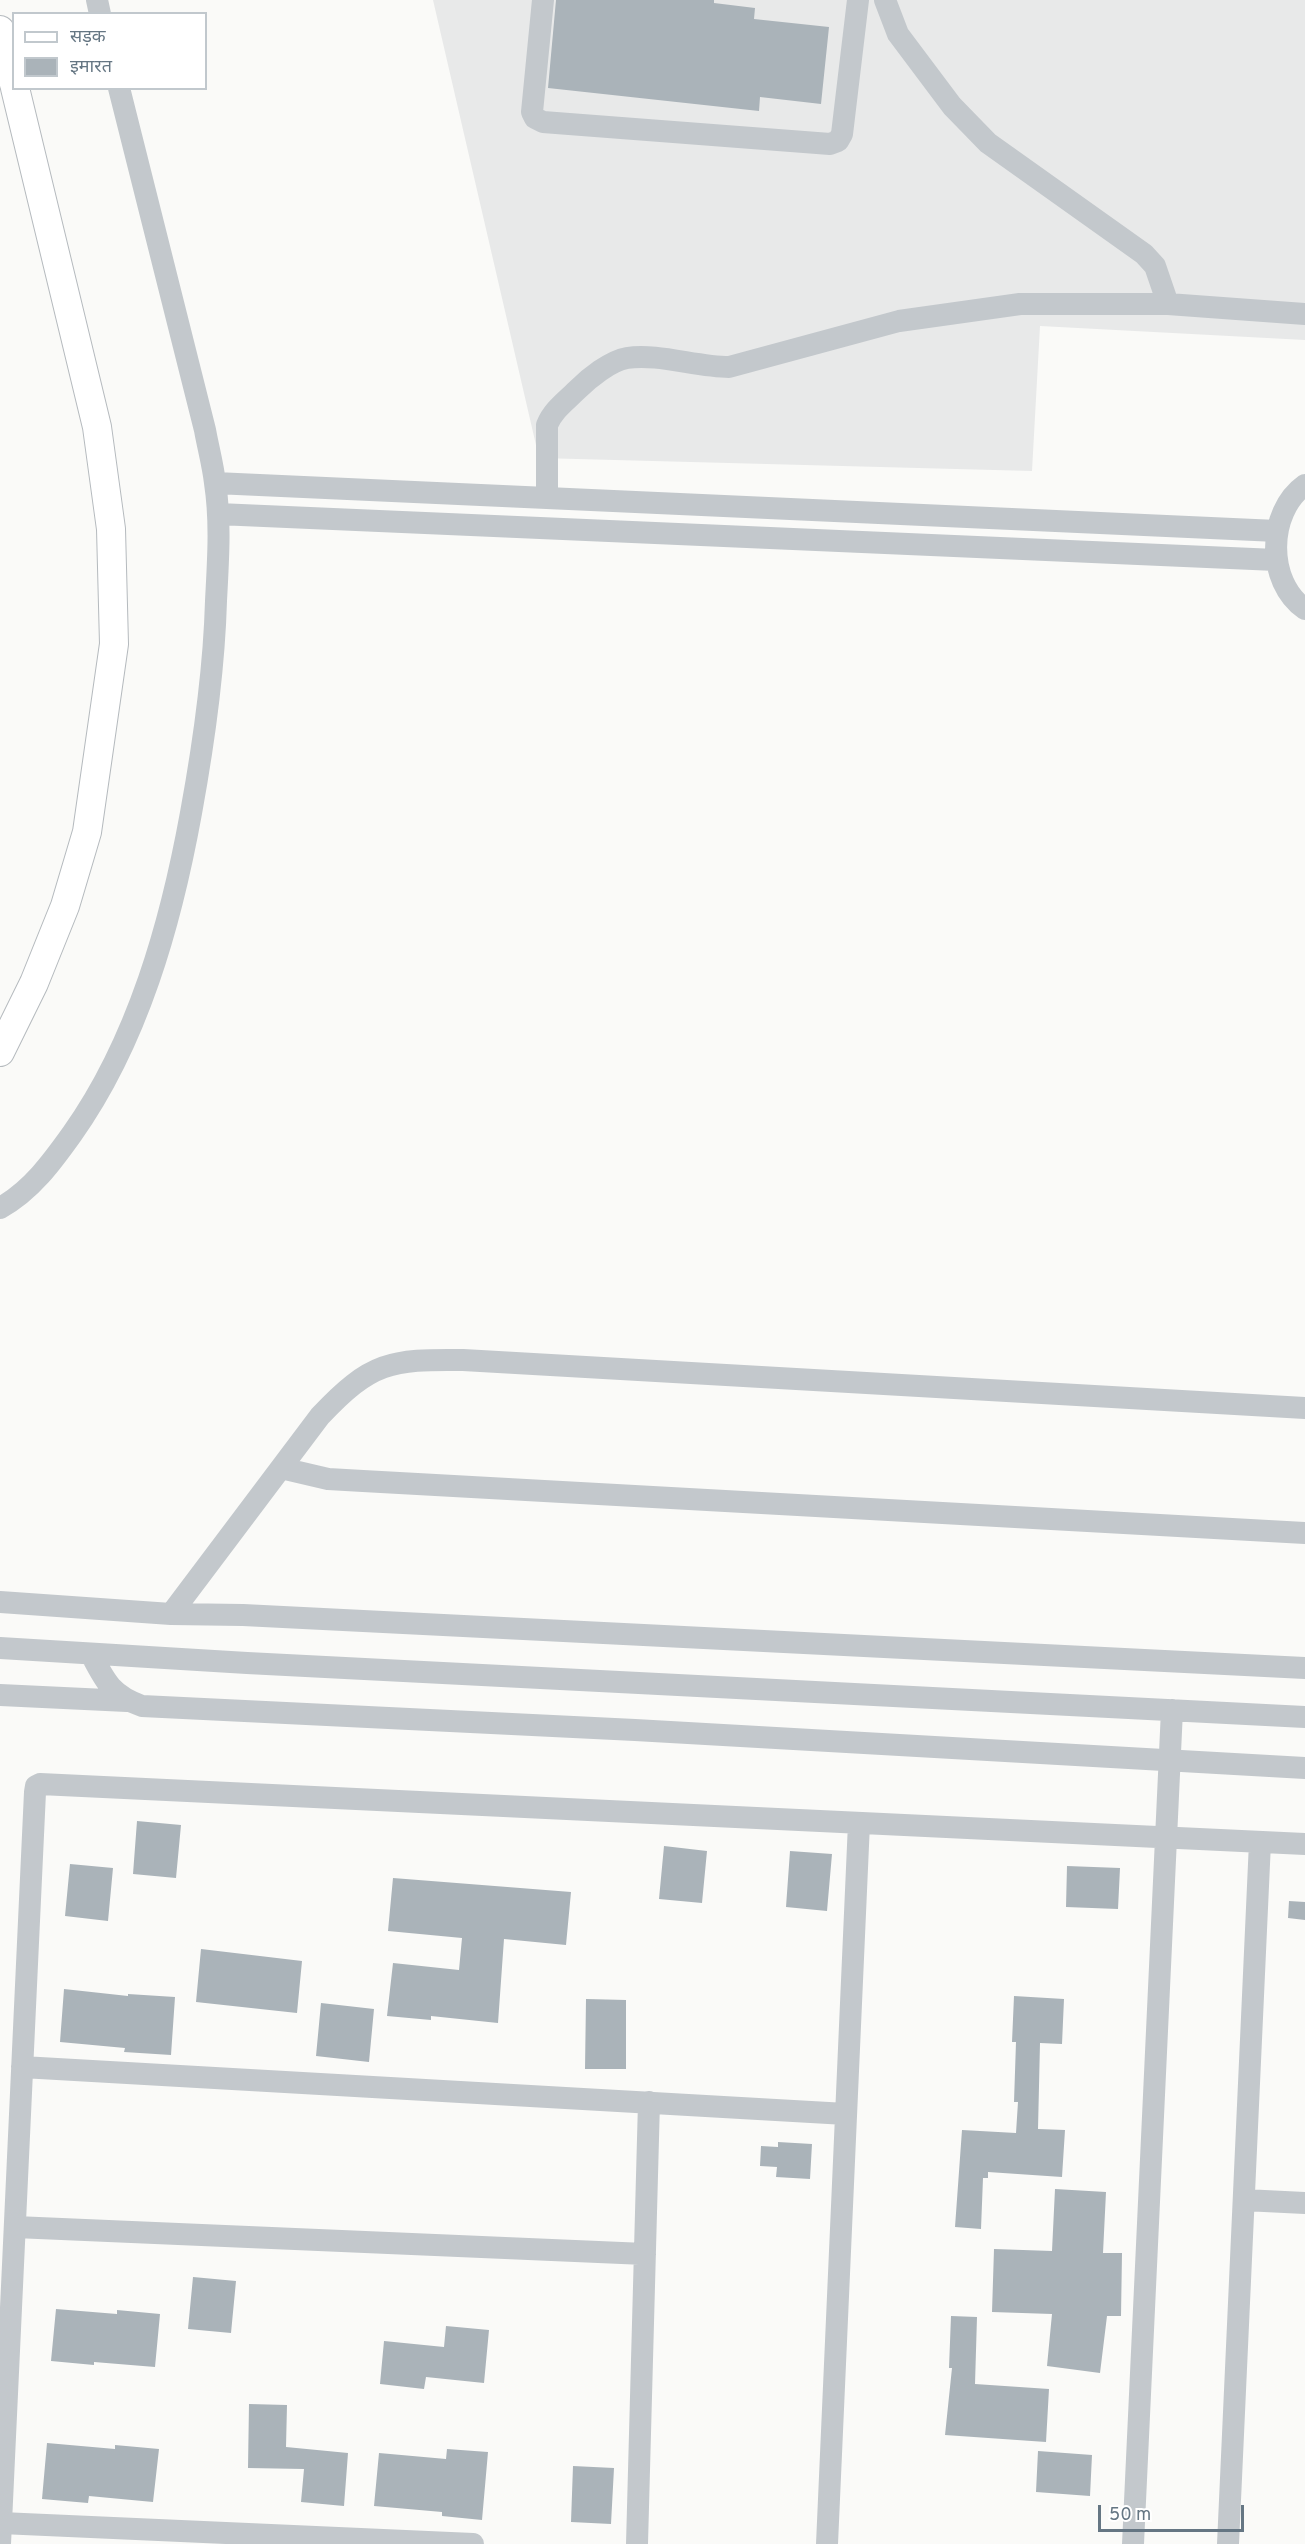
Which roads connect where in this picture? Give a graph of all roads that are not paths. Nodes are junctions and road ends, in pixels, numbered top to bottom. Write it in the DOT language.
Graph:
graph roads {
  1 [pos="543,0"];
  2 [pos="858,0"];
  3 [pos="885,0"];
  4 [pos="0,30"];
  5 [pos="12,76"];
  6 [pos="15,90"];
  7 [pos="120,90"];
  8 [pos="1168,304"];
  9 [pos="1305,314"];
  10 [pos="215,483"];
  11 [pos="1305,485"];
  12 [pos="547,498"];
  13 [pos="218,514"];
  14 [pos="1276,531"];
  15 [pos="1276,560"];
  16 [pos="1305,609"];
  17 [pos="0,1052"];
  18 [pos="0,1208"];
  19 [pos="1305,1408"];
  20 [pos="281,1468"];
  21 [pos="1305,1533"];
  22 [pos="0,1602"];
  23 [pos="171,1614"];
  24 [pos="0,1648"];
  25 [pos="91,1654"];
  26 [pos="1305,1668"];
  27 [pos="0,1695"];
  28 [pos="127,1701"];
  29 [pos="1172,1710"];
  30 [pos="1305,1717"];
  31 [pos="1170,1762"];
  32 [pos="1305,1768"];
  33 [pos="859,1822"];
  34 [pos="1167,1837"];
  35 [pos="1260,1842"];
  36 [pos="1305,1844"];
  37 [pos="22,2067"];
  38 [pos="649,2103"];
  39 [pos="846,2114"];
  40 [pos="1244,2200"];
  41 [pos="1305,2203"];
  42 [pos="15,2227"];
  43 [pos="645,2254"];
  44 [pos="0,2533"];
  45 [pos="473,2544"];
  46 [pos="637,2544"];
  47 [pos="827,2544"];
  48 [pos="1133,2544"];
  49 [pos="1228,2544"];
  1 -- 2 [label="street"];
  3 -- 8 [label="street"];
  4 -- 5 [label="main road"];
  6 -- 17 [label="main road"];
  7 -- 10 [label="street"];
  8 -- 9 [label="street"];
  8 -- 12 [label="street"];
  10 -- 12 [label="street"];
  10 -- 13 [label="street"];
  11 -- 14 [label="street"];
  12 -- 14 [label="street"];
  13 -- 15 [label="street"];
  13 -- 18 [label="street"];
  14 -- 15 [label="street"];
  15 -- 16 [label="street"];
  19 -- 20 [label="street"];
  20 -- 21 [label="street"];
  20 -- 23 [label="street"];
  22 -- 23 [label="street"];
  23 -- 26 [label="street"];
  24 -- 25 [label="street"];
  25 -- 28 [label="street"];
  25 -- 29 [label="street"];
  27 -- 28 [label="street"];
  28 -- 31 [label="street"];
  29 -- 30 [label="street"];
  29 -- 31 [label="street"];
  31 -- 32 [label="street"];
  31 -- 34 [label="street"];
  33 -- 34 [label="street"];
  33 -- 37 [label="street"];
  33 -- 39 [label="street"];
  34 -- 35 [label="street"];
  34 -- 48 [label="street"];
  35 -- 36 [label="street"];
  35 -- 40 [label="street"];
  37 -- 38 [label="street"];
  37 -- 42 [label="street"];
  38 -- 39 [label="street"];
  38 -- 43 [label="street"];
  39 -- 47 [label="street"];
  40 -- 41 [label="street"];
  40 -- 49 [label="street"];
  42 -- 43 [label="street"];
  42 -- 44 [label="street"];
  43 -- 46 [label="street"];
  44 -- 45 [label="street"];
}
